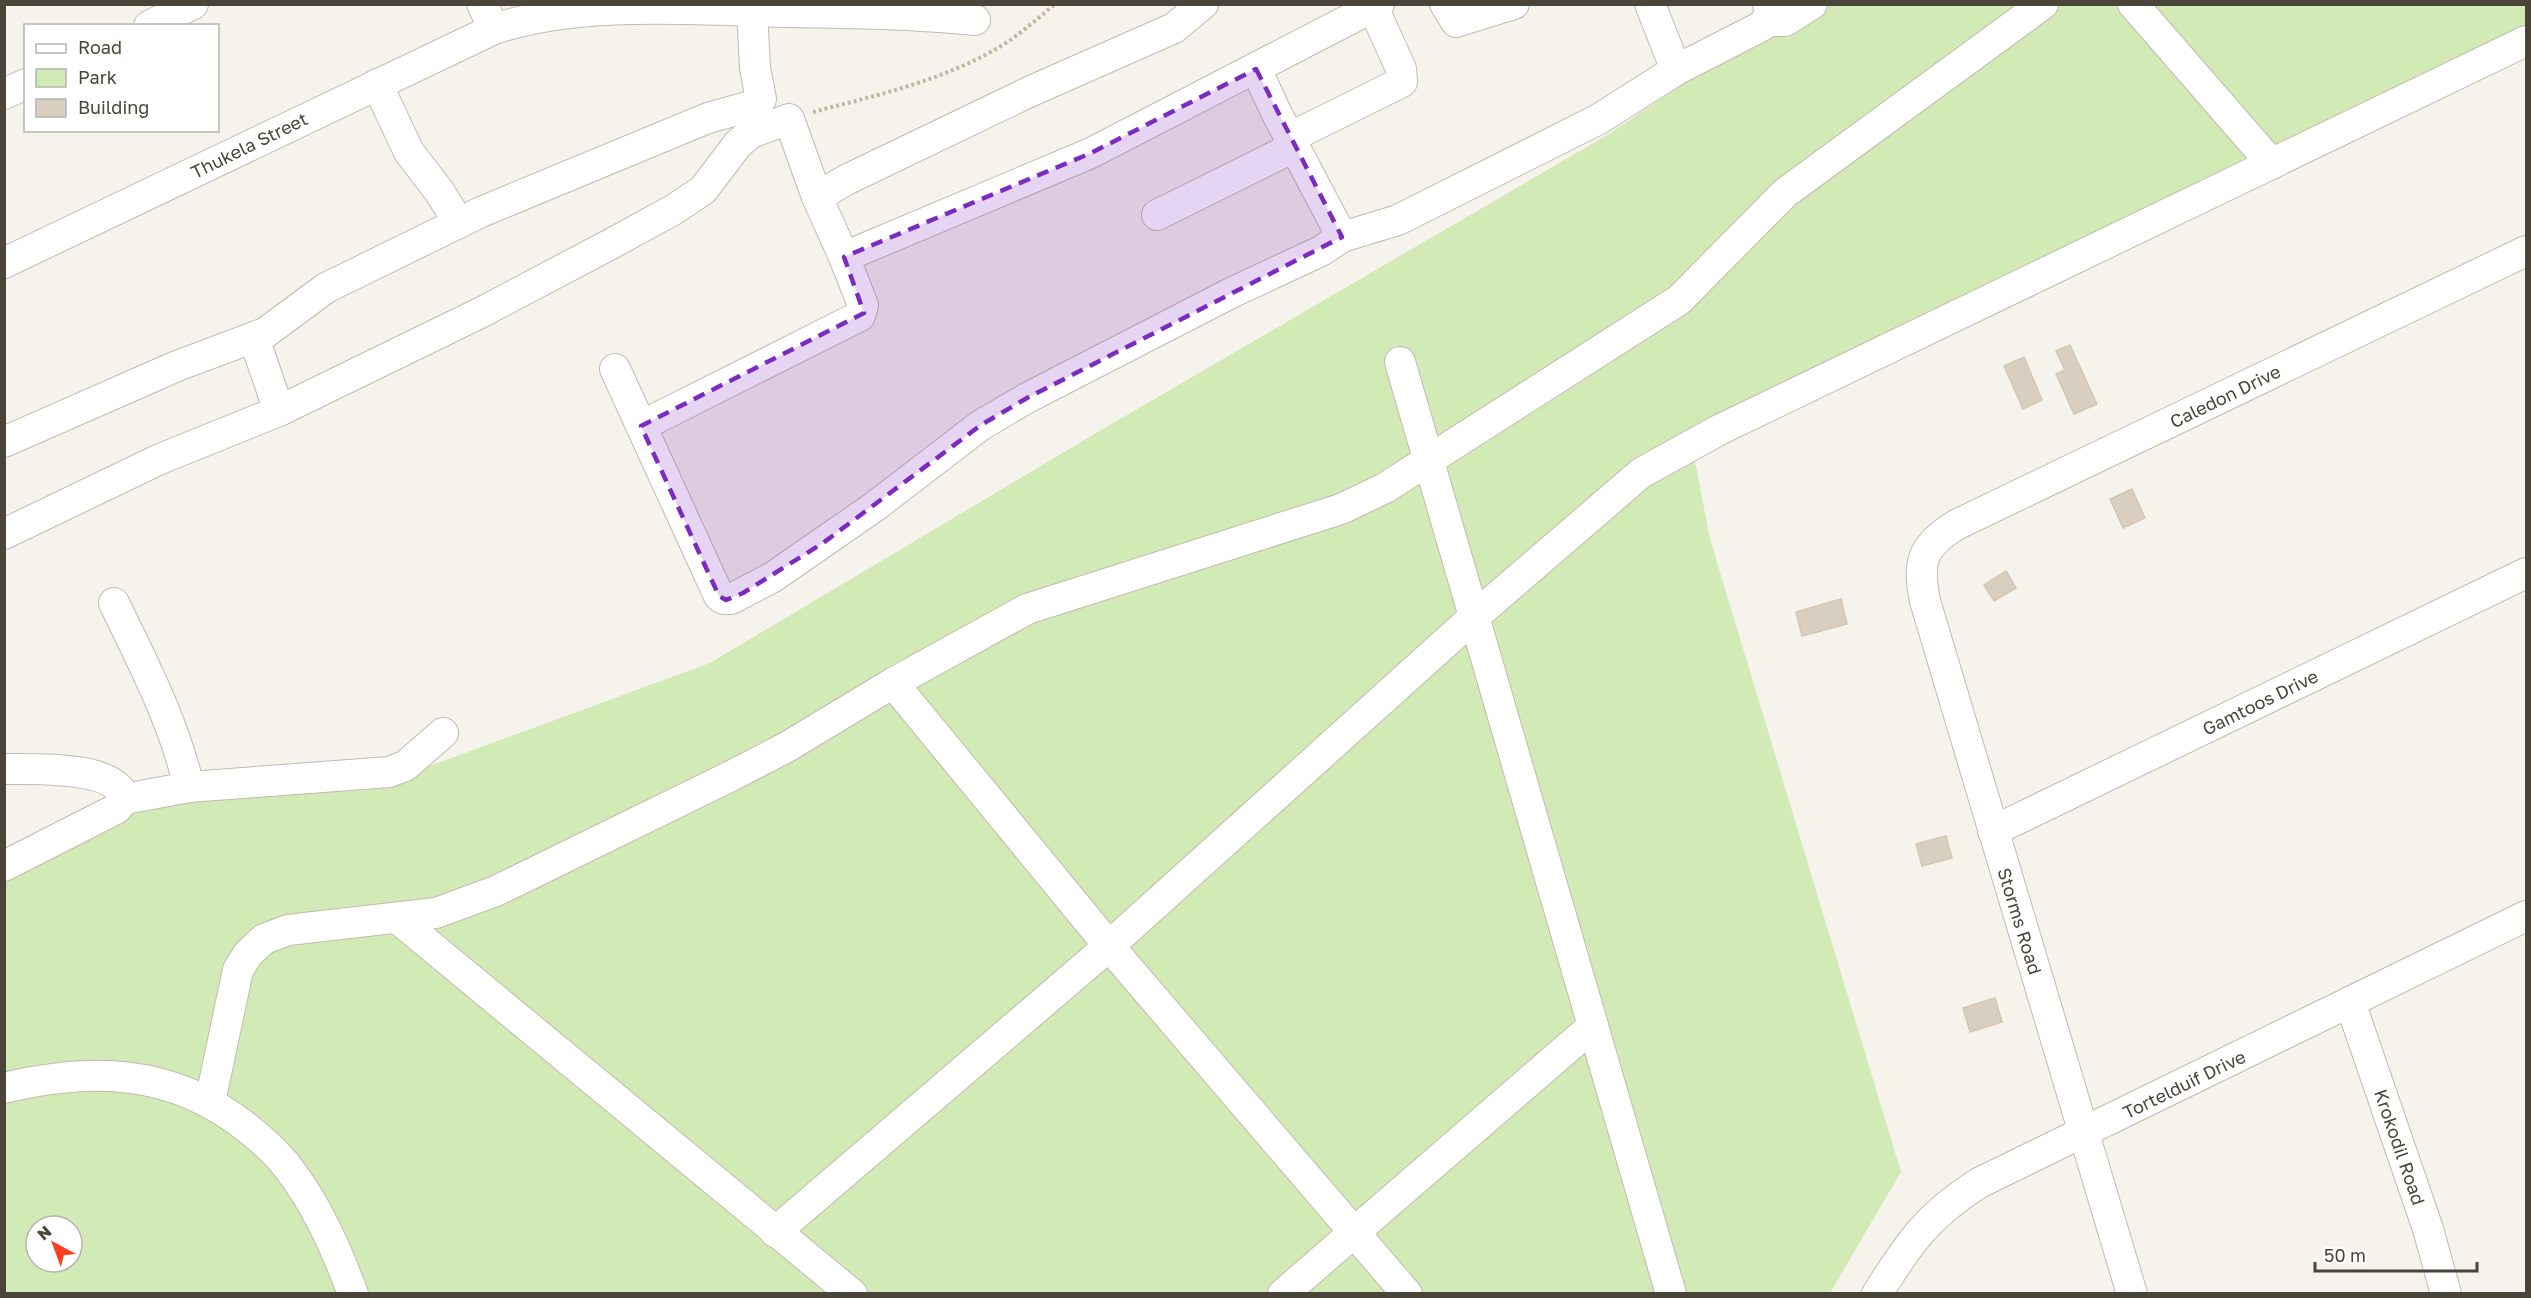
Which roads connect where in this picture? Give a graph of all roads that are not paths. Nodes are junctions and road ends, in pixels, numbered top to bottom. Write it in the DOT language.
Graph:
graph roads {
  1 [pos="193,4"];
  2 [pos="1203,4"];
  3 [pos="1445,4"];
  4 [pos="1514,4"];
  5 [pos="1650,4"];
  6 [pos="1812,4"];
  7 [pos="2043,4"];
  8 [pos="2133,4"];
  9 [pos="1376,6"];
  10 [pos="737,8"];
  11 [pos="1768,13"];
  12 [pos="488,17"];
  13 [pos="975,20"];
  14 [pos="153,24"];
  15 [pos="2526,40"];
  16 [pos="1256,69"];
  17 [pos="1676,70"];
  18 [pos="377,84"];
  19 [pos="24,85"];
  20 [pos="4,94"];
  21 [pos="1292,142"];
  22 [pos="2272,164"];
  23 [pos="817,197"];
  24 [pos="1157,215"];
  25 [pos="459,223"];
  26 [pos="1342,237"];
  27 [pos="2526,251"];
  28 [pos="844,256"];
  29 [pos="4,263"];
  30 [pos="254,338"];
  31 [pos="1400,362"];
  32 [pos="615,369"];
  33 [pos="279,411"];
  34 [pos="641,426"];
  35 [pos="4,441"];
  36 [pos="1429,461"];
  37 [pos="4,534"];
  38 [pos="1928,547"];
  39 [pos="2526,573"];
  40 [pos="114,603"];
  41 [pos="1474,617"];
  42 [pos="893,683"];
  43 [pos="444,733"];
  44 [pos="4,769"];
  45 [pos="189,787"];
  46 [pos="125,799"];
  47 [pos="1993,831"];
  48 [pos="4,866"];
  49 [pos="2526,916"];
  50 [pos="398,919"];
  51 [pos="1109,946"];
  52 [pos="2350,1002"];
  53 [pos="1593,1026"];
  54 [pos="4,1088"];
  55 [pos="210,1102"];
  56 [pos="2084,1134"];
  57 [pos="775,1232"];
  58 [pos="1354,1232"];
  59 [pos="353,1293"];
  60 [pos="852,1293"];
  61 [pos="1283,1293"];
  62 [pos="1407,1293"];
  63 [pos="1671,1293"];
  64 [pos="1877,1293"];
  65 [pos="2132,1293"];
  66 [pos="2446,1293"];
  1 -- 14 [label="street"];
  2 -- 23 [label="street"];
  3 -- 4 [label="street"];
  5 -- 17 [label="street"];
  6 -- 11 [label="street"];
  7 -- 36 [label="street"];
  8 -- 22 [label="street"];
  9 -- 16 [label="street"];
  9 -- 21 [label="street"];
  10 -- 12 [label="street, Thukela Street"];
  10 -- 13 [label="street, Thukela Street"];
  10 -- 25 [label="street"];
  11 -- 17 [label="street"];
  12 -- 18 [label="street, Thukela Street"];
  15 -- 22 [label="street"];
  16 -- 21 [label="street"];
  16 -- 28 [label="street"];
  17 -- 26 [label="street"];
  18 -- 25 [label="street"];
  18 -- 29 [label="street, Thukela Street"];
  19 -- 20 [label="street"];
  21 -- 24 [label="street"];
  21 -- 26 [label="street"];
  22 -- 41 [label="street"];
  23 -- 28 [label="street"];
  23 -- 33 [label="street"];
  25 -- 30 [label="street"];
  26 -- 34 [label="street"];
  27 -- 38 [label="street, Caledon Drive"];
  28 -- 34 [label="street"];
  30 -- 33 [label="street"];
  30 -- 35 [label="street"];
  31 -- 36 [label="street"];
  32 -- 34 [label="street"];
  33 -- 37 [label="street"];
  36 -- 41 [label="street"];
  36 -- 42 [label="street"];
  38 -- 47 [label="street, Storms Road"];
  39 -- 47 [label="street, Gamtoos Drive"];
  40 -- 45 [label="street"];
  41 -- 51 [label="street"];
  41 -- 53 [label="street"];
  42 -- 50 [label="street"];
  42 -- 51 [label="street"];
  43 -- 45 [label="street"];
  44 -- 46 [label="street"];
  45 -- 46 [label="street"];
  46 -- 48 [label="street"];
  47 -- 56 [label="street, Storms Road"];
  49 -- 52 [label="street, Tortelduif Drive"];
  50 -- 55 [label="street"];
  50 -- 57 [label="street"];
  51 -- 57 [label="street"];
  51 -- 58 [label="street"];
  52 -- 56 [label="street, Tortelduif Drive"];
  52 -- 66 [label="street, Krokodil Road"];
  53 -- 58 [label="street"];
  53 -- 63 [label="street"];
  54 -- 55 [label="street"];
  55 -- 59 [label="street"];
  56 -- 64 [label="street, Tortelduif Drive"];
  56 -- 65 [label="street, Storms Road"];
  57 -- 60 [label="street"];
  58 -- 61 [label="street"];
  58 -- 62 [label="street"];
}
